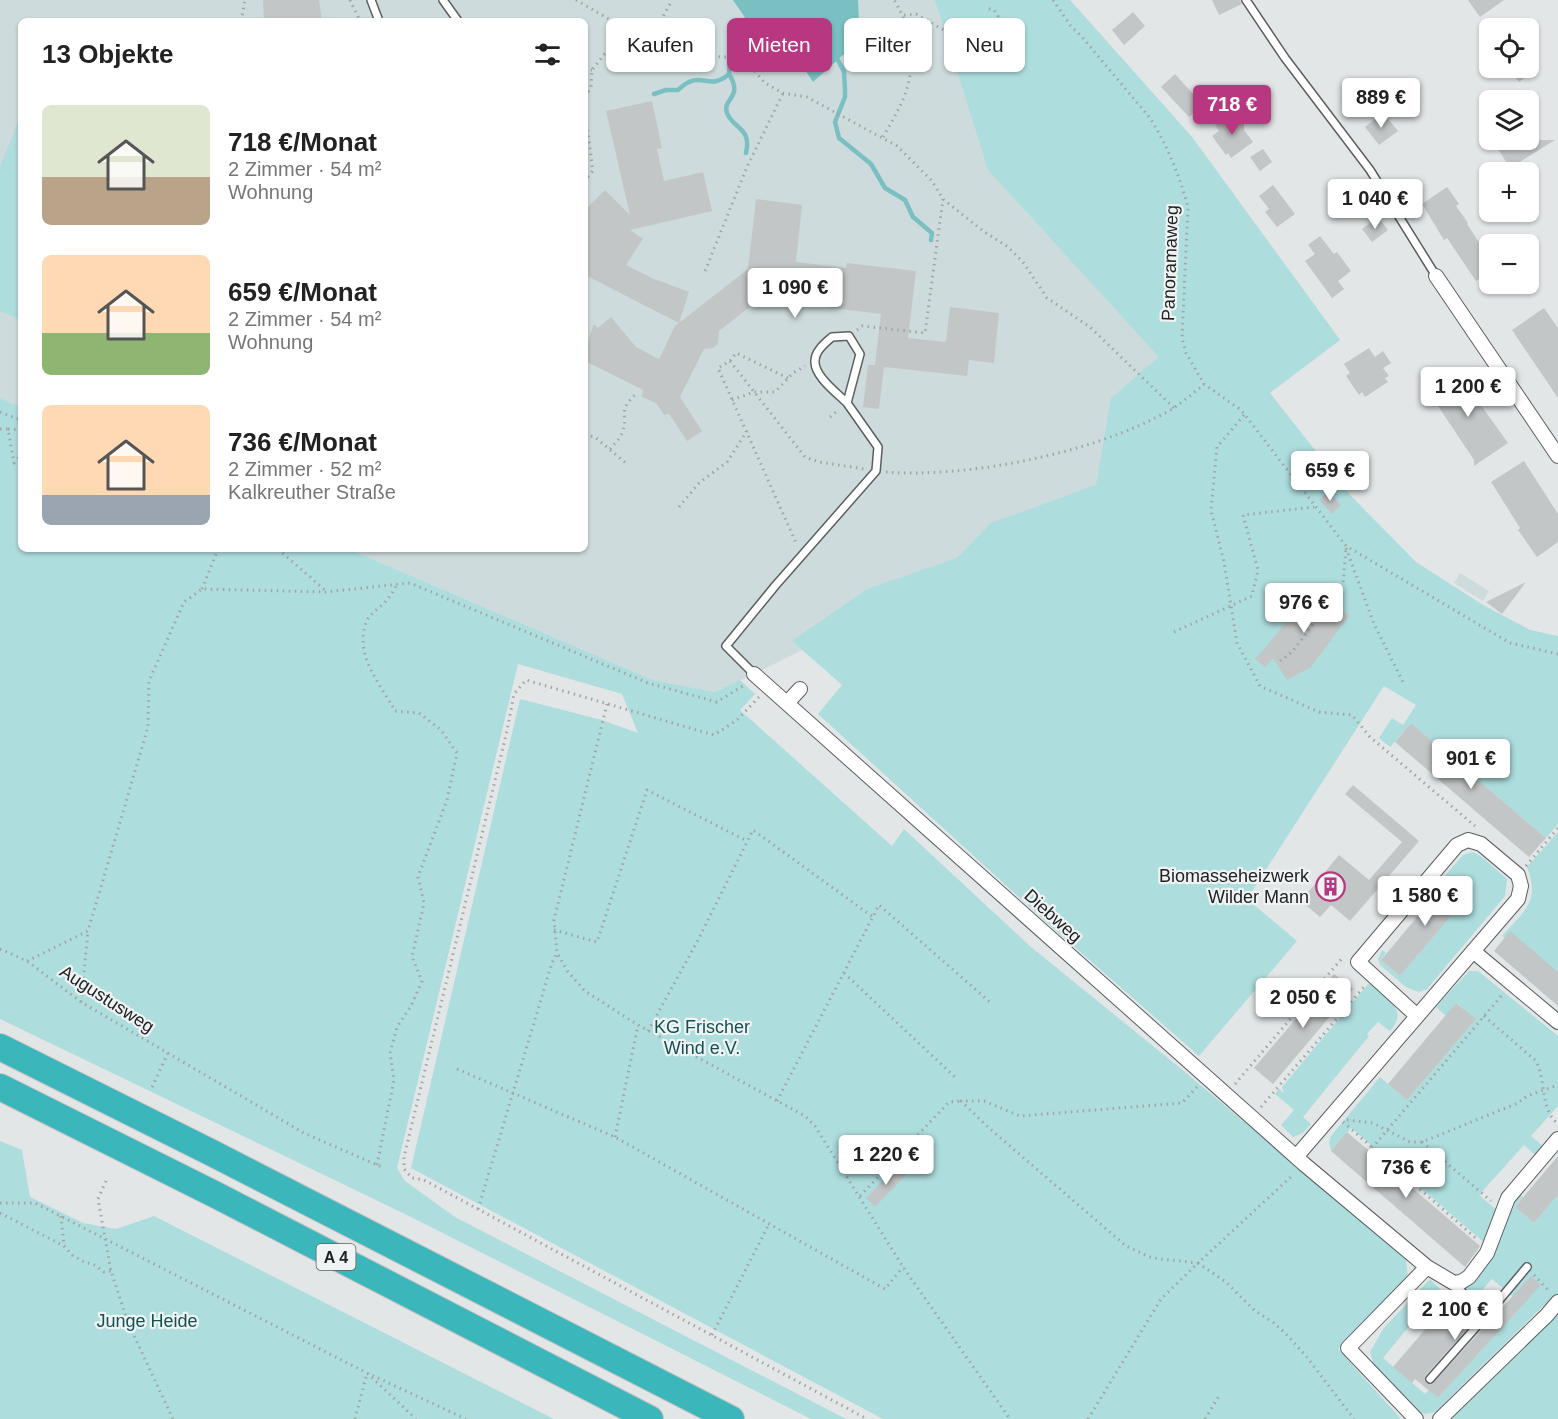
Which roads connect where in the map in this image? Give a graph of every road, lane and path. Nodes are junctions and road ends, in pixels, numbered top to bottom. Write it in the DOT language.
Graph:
graph roads {
  1 [pos="245,0"];
  2 [pos="350,0"];
  3 [pos="371,0"];
  4 [pos="442,0"];
  5 [pos="576,0"];
  6 [pos="672,0"];
  7 [pos="894,0"];
  8 [pos="1053,0"];
  9 [pos="1246,0"];
  10 [pos="986,8"];
  11 [pos="904,15"];
  12 [pos="242,18"];
  13 [pos="359,18"];
  14 [pos="378,18"];
  15 [pos="456,18"];
  16 [pos="608,18"];
  17 [pos="662,18"];
  18 [pos="606,52"];
  19 [pos="715,57"];
  20 [pos="588,69"];
  21 [pos="592,70"];
  22 [pos="588,92"];
  23 [pos="783,93"];
  24 [pos="882,137"];
  25 [pos="588,144"];
  26 [pos="588,177"];
  27 [pos="943,199"];
  28 [pos="705,271"];
  29 [pos="1436,276"];
  30 [pos="849,336"];
  31 [pos="814,360"];
  32 [pos="730,361"];
  33 [pos="788,378"];
  34 [pos="1204,384"];
  35 [pos="754,392"];
  36 [pos="636,393"];
  37 [pos="732,400"];
  38 [pos="847,403"];
  39 [pos="1174,408"];
  40 [pos="0,412"];
  41 [pos="1244,415"];
  42 [pos="18,419"];
  43 [pos="0,429"];
  44 [pos="8,429"];
  45 [pos="18,430"];
  46 [pos="747,431"];
  47 [pos="588,436"];
  48 [pos="610,448"];
  49 [pos="1558,456"];
  50 [pos="18,458"];
  51 [pos="628,465"];
  52 [pos="876,471"];
  53 [pos="679,507"];
  54 [pos="1314,507"];
  55 [pos="1346,546"];
  56 [pos="217,552"];
  57 [pos="281,552"];
  58 [pos="801,555"];
  59 [pos="398,584"];
  60 [pos="202,589"];
  61 [pos="326,592"];
  62 [pos="1231,605"];
  63 [pos="1174,632"];
  64 [pos="1558,654"];
  65 [pos="1280,662"];
  66 [pos="756,675"];
  67 [pos="1403,682"];
  68 [pos="769,686"];
  69 [pos="800,689"];
  70 [pos="787,703"];
  71 [pos="607,704"];
  72 [pos="1558,828"];
  73 [pos="747,841"];
  74 [pos="1481,844"];
  75 [pos="1518,875"];
  76 [pos="873,917"];
  77 [pos="554,930"];
  78 [pos="88,931"];
  79 [pos="0,949"];
  80 [pos="1473,951"];
  81 [pos="557,953"];
  82 [pos="27,961"];
  83 [pos="1358,962"];
  84 [pos="844,973"];
  85 [pos="1373,976"];
  86 [pos="1512,984"];
  87 [pos="81,1002"];
  88 [pos="991,1003"];
  89 [pos="1416,1016"];
  90 [pos="1484,1016"];
  91 [pos="1558,1022"];
  92 [pos="638,1025"];
  93 [pos="648,1030"];
  94 [pos="0,1047"];
  95 [pos="168,1053"];
  96 [pos="457,1069"];
  97 [pos="1207,1077"];
  98 [pos="956,1078"];
  99 [pos="1558,1086"];
  100 [pos="0,1087"];
  101 [pos="152,1087"];
  102 [pos="1542,1091"];
  103 [pos="513,1093"];
  104 [pos="1226,1094"];
  105 [pos="777,1101"];
  106 [pos="961,1101"];
  107 [pos="1252,1118"];
  108 [pos="1558,1125"];
  109 [pos="1387,1131"];
  110 [pos="615,1137"];
  111 [pos="1558,1139"];
  112 [pos="1422,1142"];
  113 [pos="1372,1148"];
  114 [pos="1300,1160"];
  115 [pos="377,1165"];
  116 [pos="384,1168"];
  117 [pos="106,1181"];
  118 [pos="860,1196"];
  119 [pos="0,1203"];
  120 [pos="478,1209"];
  121 [pos="1503,1212"];
  122 [pos="0,1213"];
  123 [pos="61,1216"];
  124 [pos="769,1224"];
  125 [pos="105,1240"];
  126 [pos="64,1246"];
  127 [pos="1488,1249"];
  128 [pos="1198,1263"];
  129 [pos="903,1267"];
  130 [pos="1427,1267"];
  131 [pos="1527,1267"];
  132 [pos="111,1270"];
  133 [pos="1454,1283"];
  134 [pos="1554,1297"];
  135 [pos="1485,1317"];
  136 [pos="712,1335"];
  137 [pos="367,1373"];
  138 [pos="1430,1379"];
  139 [pos="1219,1396"];
  140 [pos="173,1419"];
  141 [pos="355,1419"];
  142 [pos="416,1419"];
  143 [pos="466,1419"];
  144 [pos="650,1419"];
  145 [pos="730,1419"];
  146 [pos="867,1419"];
  147 [pos="1010,1419"];
  148 [pos="1088,1419"];
  149 [pos="1205,1419"];
  150 [pos="1354,1419"];
  151 [pos="1416,1419"];
  152 [pos="1440,1419"];
  1 -- 12 [label="path"];
  2 -- 13 [label="path"];
  3 -- 14 [label="lane"];
  4 -- 15 [label="lane"];
  5 -- 16 [label="path"];
  6 -- 17 [label="path"];
  7 -- 11 [label="path"];
  8 -- 34 [label="path, Panoramaweg"];
  9 -- 29 [label="lane"];
  10 -- 11 [label="path"];
  11 -- 24 [label="path"];
  18 -- 21 [label="path"];
  19 -- 23 [label="path"];
  20 -- 21 [label="path"];
  21 -- 22 [label="path"];
  23 -- 24 [label="path"];
  23 -- 28 [label="path"];
  24 -- 27 [label="path"];
  25 -- 26 [label="path"];
  27 -- 30 [label="path"];
  27 -- 39 [label="path"];
  29 -- 49 [label="street"];
  30 -- 31 [label="lane"];
  30 -- 38 [label="lane"];
  31 -- 33 [label="path"];
  31 -- 38 [label="lane"];
  32 -- 33 [label="path"];
  32 -- 35 [label="path"];
  32 -- 37 [label="path"];
  33 -- 35 [label="path"];
  34 -- 39 [label="path"];
  34 -- 41 [label="path"];
  35 -- 37 [label="path"];
  35 -- 52 [label="path"];
  36 -- 48 [label="path"];
  37 -- 46 [label="path"];
  38 -- 52 [label="lane"];
  39 -- 52 [label="path"];
  40 -- 42 [label="path"];
  41 -- 54 [label="path"];
  41 -- 62 [label="path"];
  43 -- 44 [label="path"];
  44 -- 45 [label="path"];
  44 -- 50 [label="path"];
  46 -- 53 [label="path"];
  46 -- 58 [label="path"];
  47 -- 48 [label="path"];
  48 -- 51 [label="path"];
  52 -- 58 [label="lane"];
  54 -- 55 [label="path"];
  54 -- 62 [label="path"];
  55 -- 64 [label="path"];
  55 -- 65 [label="path"];
  55 -- 67 [label="path"];
  56 -- 60 [label="path"];
  57 -- 61 [label="path"];
  58 -- 66 [label="lane"];
  59 -- 61 [label="path"];
  59 -- 66 [label="path"];
  59 -- 115 [label="path"];
  60 -- 61 [label="path"];
  60 -- 78 [label="path"];
  62 -- 63 [label="path"];
  62 -- 74 [label="path"];
  66 -- 68 [label="street, Diebweg"];
  68 -- 70 [label="street, Diebweg"];
  68 -- 71 [label="path"];
  69 -- 70 [label="street"];
  70 -- 97 [label="street, Diebweg"];
  71 -- 77 [label="path"];
  71 -- 120 [label="path"];
  72 -- 75 [label="path"];
  73 -- 76 [label="path"];
  73 -- 77 [label="path"];
  73 -- 93 [label="path"];
  74 -- 75 [label="street"];
  74 -- 83 [label="street"];
  75 -- 80 [label="street"];
  76 -- 84 [label="path"];
  76 -- 88 [label="path"];
  77 -- 81 [label="path"];
  78 -- 82 [label="path"];
  78 -- 87 [label="path"];
  79 -- 82 [label="path, Augustusweg"];
  80 -- 86 [label="street"];
  80 -- 89 [label="street"];
  81 -- 92 [label="path"];
  81 -- 103 [label="path"];
  82 -- 87 [label="path, Augustusweg"];
  83 -- 85 [label="street"];
  83 -- 104 [label="path"];
  84 -- 98 [label="path"];
  84 -- 105 [label="path"];
  85 -- 89 [label="street"];
  85 -- 107 [label="path"];
  86 -- 90 [label="path"];
  86 -- 91 [label="street"];
  87 -- 95 [label="path, Augustusweg"];
  89 -- 114 [label="street"];
  90 -- 102 [label="path"];
  90 -- 109 [label="path"];
  92 -- 93 [label="path"];
  92 -- 110 [label="path"];
  93 -- 105 [label="path"];
  94 -- 145 [label="highway, A 4"];
  95 -- 101 [label="path, Augustusweg"];
  95 -- 115 [label="path"];
  96 -- 103 [label="path"];
  97 -- 104 [label="street, Diebweg"];
  97 -- 106 [label="path"];
  99 -- 102 [label="path"];
  100 -- 144 [label="highway, A 4"];
  102 -- 108 [label="path"];
  102 -- 112 [label="path"];
  103 -- 110 [label="path"];
  103 -- 120 [label="path"];
  104 -- 107 [label="street, Diebweg"];
  105 -- 118 [label="path"];
  106 -- 118 [label="path"];
  106 -- 128 [label="path"];
  107 -- 114 [label="street, Diebweg"];
  109 -- 112 [label="path"];
  109 -- 113 [label="path"];
  109 -- 113 [label="path"];
  110 -- 124 [label="path"];
  111 -- 121 [label="street"];
  112 -- 121 [label="path"];
  113 -- 127 [label="path"];
  114 -- 128 [label="path"];
  114 -- 130 [label="street, Diebweg"];
  115 -- 116 [label="path"];
  117 -- 125 [label="path"];
  118 -- 129 [label="path"];
  119 -- 123 [label="path"];
  120 -- 136 [label="path"];
  121 -- 127 [label="street"];
  122 -- 126 [label="path"];
  123 -- 125 [label="path"];
  123 -- 126 [label="path"];
  124 -- 129 [label="path"];
  124 -- 136 [label="path"];
  125 -- 132 [label="path"];
  125 -- 137 [label="path"];
  126 -- 132 [label="path"];
  127 -- 133 [label="street"];
  128 -- 148 [label="path"];
  128 -- 150 [label="path"];
  129 -- 147 [label="path"];
  130 -- 133 [label="street, Diebweg"];
  130 -- 151 [label="street"];
  131 -- 134 [label="path"];
  131 -- 135 [label="lane"];
  132 -- 140 [label="path"];
  133 -- 135 [label="lane"];
  134 -- 152 [label="street"];
  135 -- 138 [label="lane"];
  136 -- 146 [label="path"];
  137 -- 141 [label="path"];
  137 -- 142 [label="path"];
  137 -- 143 [label="path"];
  139 -- 149 [label="path"];
}
